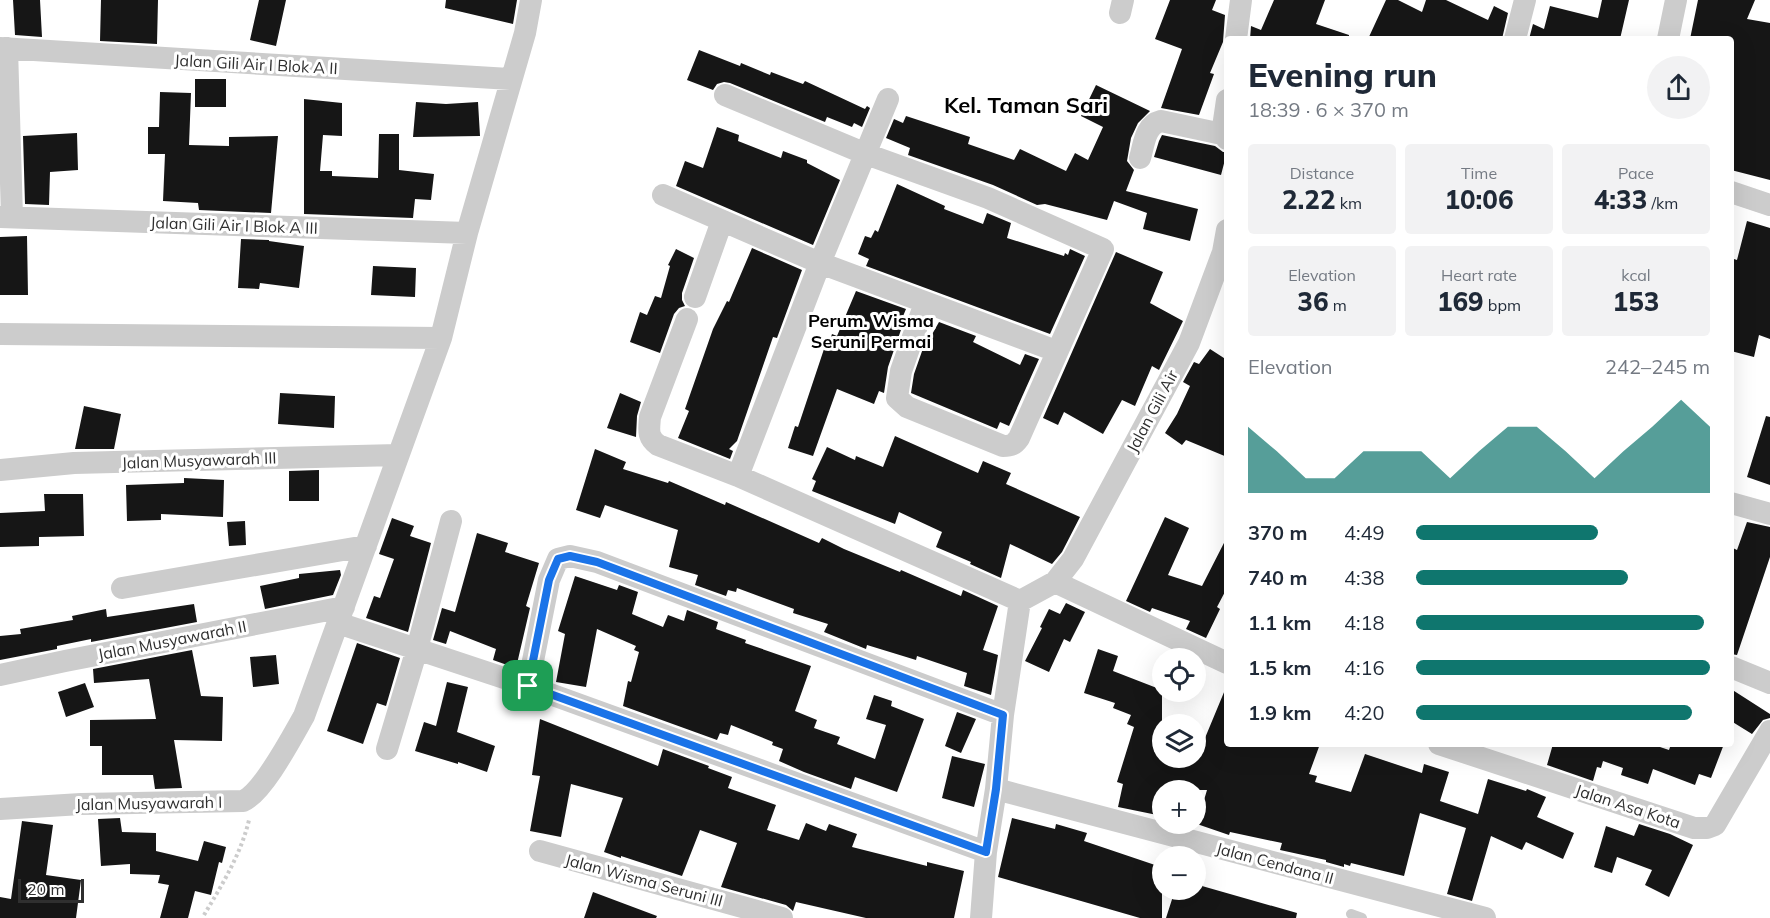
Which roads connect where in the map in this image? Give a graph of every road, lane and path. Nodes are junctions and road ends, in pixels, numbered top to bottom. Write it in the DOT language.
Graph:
graph roads {
  1 [pos="531,0"];
  2 [pos="1241,0"];
  3 [pos="1525,0"];
  4 [pos="1676,0"];
  5 [pos="1236,36"];
  6 [pos="1516,36"];
  7 [pos="1669,36"];
  8 [pos="3,48"];
  9 [pos="511,79"];
  10 [pos="725,95"];
  11 [pos="888,99"];
  12 [pos="1224,137"];
  13 [pos="866,154"];
  14 [pos="1140,158"];
  15 [pos="1734,193"];
  16 [pos="663,195"];
  17 [pos="1770,205"];
  18 [pos="6,217"];
  19 [pos="722,221"];
  20 [pos="467,233"];
  21 [pos="1224,246"];
  22 [pos="820,263"];
  23 [pos="695,297"];
  24 [pos="925,303"];
  25 [pos="687,319"];
  26 [pos="0,334"];
  27 [pos="441,338"];
  28 [pos="1056,351"];
  29 [pos="398,455"];
  30 [pos="0,470"];
  31 [pos="738,476"];
  32 [pos="1734,504"];
  33 [pos="1770,514"];
  34 [pos="451,521"];
  35 [pos="366,546"];
  36 [pos="1055,582"];
  37 [pos="122,588"];
  38 [pos="1020,602"];
  39 [pos="341,615"];
  40 [pos="417,649"];
  41 [pos="1224,662"];
  42 [pos="1734,668"];
  43 [pos="0,675"];
  44 [pos="1770,683"];
  45 [pos="528,686"];
  46 [pos="1003,715"];
  47 [pos="1770,731"];
  48 [pos="1448,747"];
  49 [pos="387,749"];
  50 [pos="996,789"];
  51 [pos="254,792"];
  52 [pos="0,809"];
  53 [pos="540,851"];
  54 [pos="986,852"];
  55 [pos="204,915"];
  56 [pos="782,918"];
  57 [pos="981,918"];
  58 [pos="1485,918"];
  1 -- 9 [label="street"];
  2 -- 5 [label="street"];
  3 -- 6 [label="street"];
  4 -- 7 [label="street"];
  8 -- 9 [label="street, Jalan Gili Air I Blok A II"];
  8 -- 18 [label="street"];
  9 -- 20 [label="street"];
  10 -- 13 [label="street"];
  11 -- 13 [label="street"];
  12 -- 14 [label="street"];
  13 -- 22 [label="street"];
  13 -- 28 [label="street"];
  15 -- 17 [label="street"];
  16 -- 19 [label="street"];
  18 -- 20 [label="street, Jalan Gili Air I Blok A III"];
  19 -- 22 [label="street"];
  19 -- 23 [label="street"];
  20 -- 27 [label="street"];
  21 -- 36 [label="street, Jalan Gili Air"];
  22 -- 24 [label="street"];
  22 -- 31 [label="street"];
  24 -- 28 [label="street"];
  24 -- 28 [label="street"];
  25 -- 31 [label="street"];
  26 -- 27 [label="street"];
  27 -- 29 [label="street"];
  29 -- 30 [label="street, Jalan Musyawarah III"];
  29 -- 35 [label="street"];
  31 -- 38 [label="street"];
  32 -- 33 [label="street"];
  34 -- 40 [label="street"];
  35 -- 37 [label="street"];
  35 -- 39 [label="street"];
  36 -- 38 [label="street"];
  36 -- 41 [label="street"];
  38 -- 46 [label="street"];
  39 -- 40 [label="street"];
  39 -- 43 [label="street, Jalan Musyawarah II"];
  39 -- 51 [label="street"];
  40 -- 45 [label="street"];
  40 -- 49 [label="street"];
  42 -- 44 [label="street"];
  45 -- 46 [label="street"];
  45 -- 54 [label="street"];
  46 -- 50 [label="street"];
  47 -- 48 [label="street, Jalan Asa Kota"];
  50 -- 54 [label="street"];
  50 -- 58 [label="street, Jalan Cendana II"];
  51 -- 52 [label="street, Jalan Musyawarah I"];
  51 -- 55 [label="path"];
  53 -- 56 [label="street, Jalan Wisma Seruni III"];
  54 -- 57 [label="street"];
}
